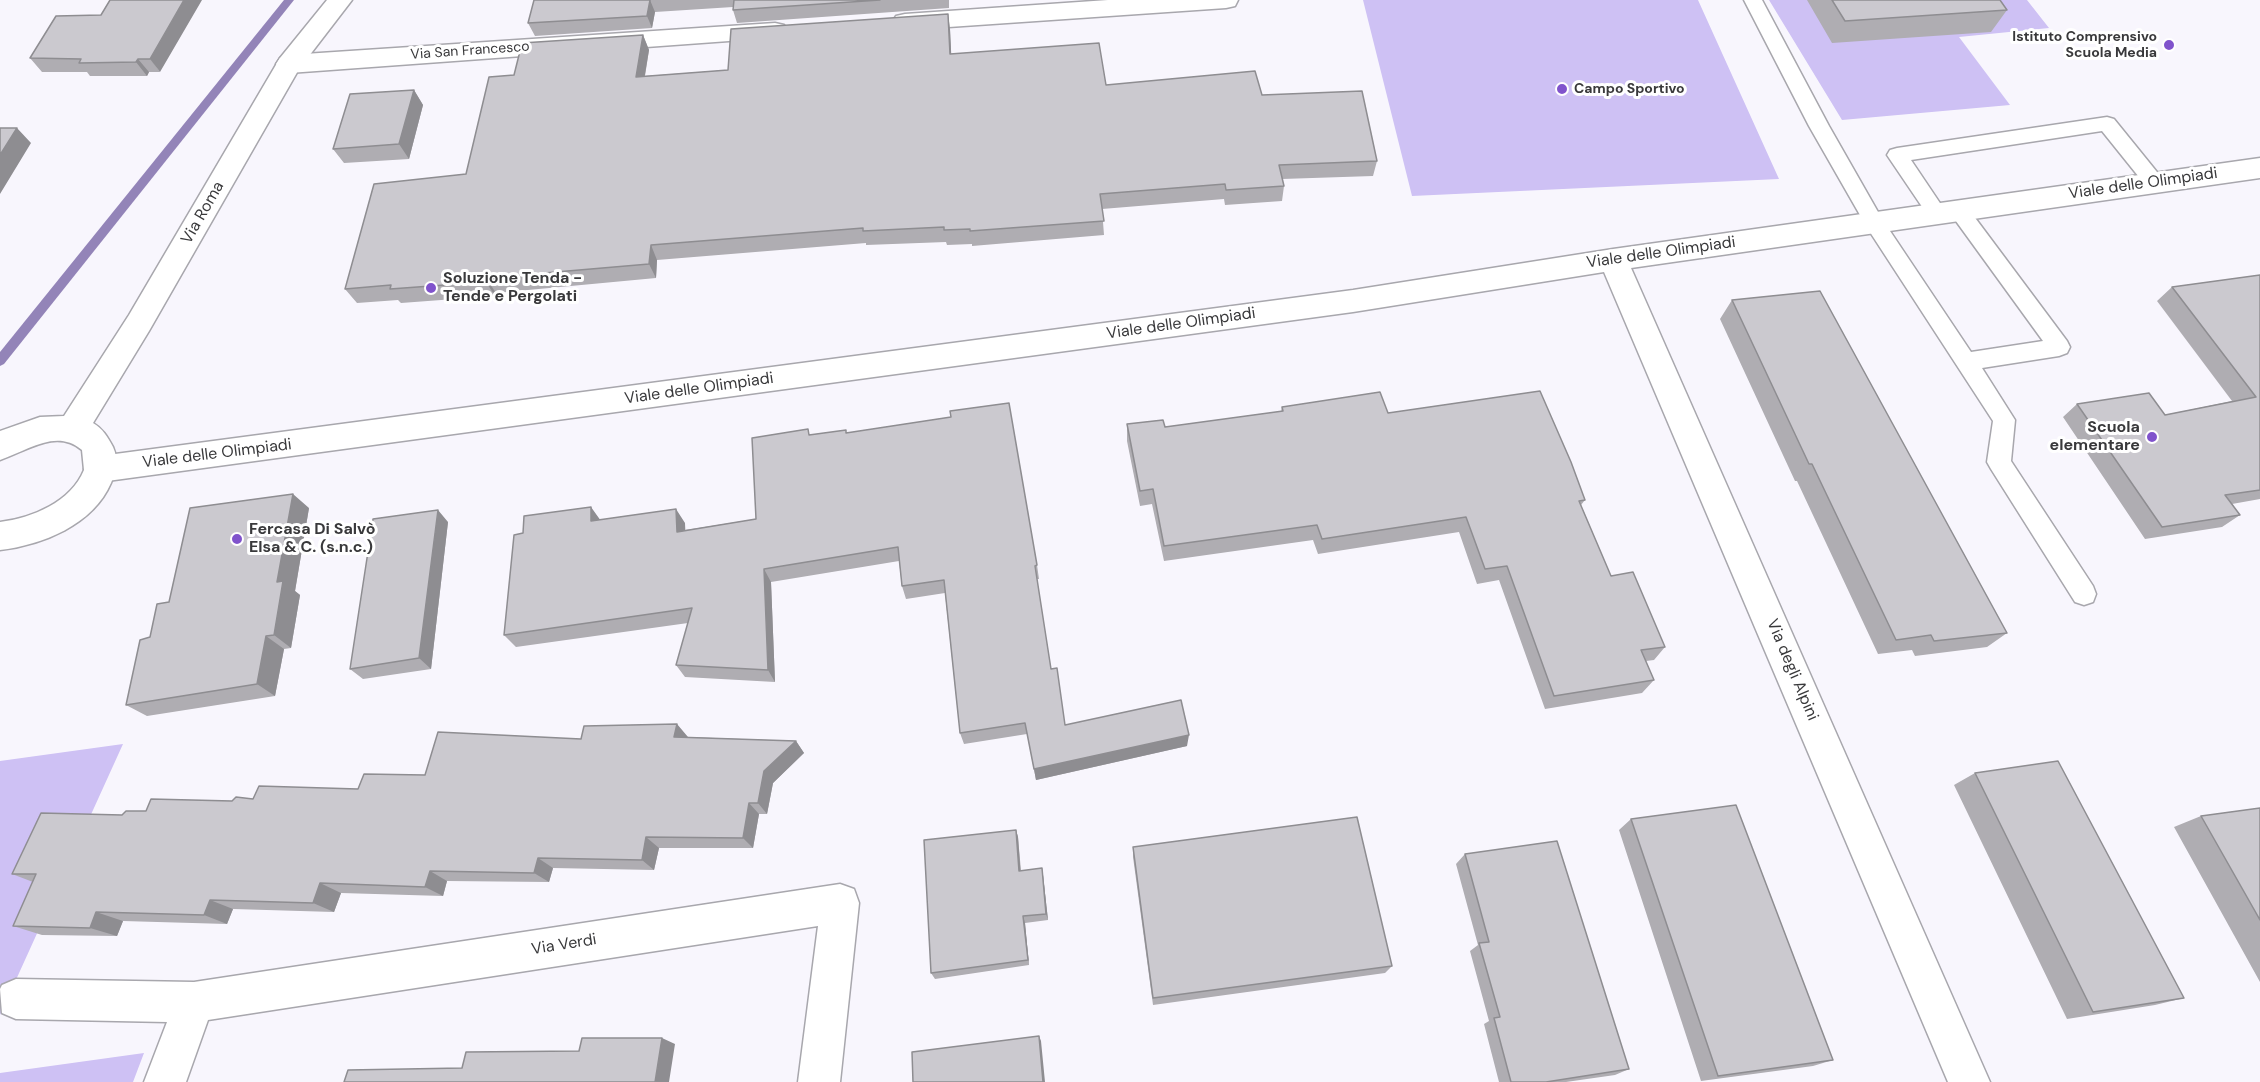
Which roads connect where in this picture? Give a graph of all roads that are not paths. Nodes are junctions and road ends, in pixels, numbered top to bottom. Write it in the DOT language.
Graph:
graph roads {
  1 [pos="340,0"];
  2 [pos="1226,0"];
  3 [pos="1753,0"];
  4 [pos="880,24"];
  5 [pos="797,29"];
  6 [pos="289,64"];
  7 [pos="2260,168"];
  8 [pos="2154,183"];
  9 [pos="1949,214"];
  10 [pos="1875,224"];
  11 [pos="1614,260"];
  12 [pos="1966,362"];
  13 [pos="72,429"];
  14 [pos="0,447"];
  15 [pos="100,469"];
  16 [pos="4,542"];
  17 [pos="2084,594"];
  18 [pos="16,999"];
  19 [pos="194,1002"];
  20 [pos="165,1082"];
  21 [pos="819,1082"];
  22 [pos="1969,1082"];
  1 -- 6 [label="street, Via Roma"];
  2 -- 4 [label="street"];
  3 -- 10 [label="lane"];
  5 -- 6 [label="street, Via San Francesco"];
  6 -- 13 [label="street, Via Roma"];
  7 -- 8 [label="street, Viale delle Olimpiadi"];
  8 -- 9 [label="street, Viale delle Olimpiadi"];
  8 -- 9 [label="lane"];
  9 -- 10 [label="street, Viale delle Olimpiadi"];
  9 -- 12 [label="lane"];
  10 -- 11 [label="street, Viale delle Olimpiadi"];
  10 -- 12 [label="lane"];
  11 -- 15 [label="street, Viale delle Olimpiadi"];
  11 -- 22 [label="street, Via degli Alpini"];
  12 -- 17 [label="lane"];
  13 -- 14 [label="street"];
  13 -- 15 [label="street"];
  15 -- 16 [label="street"];
  18 -- 19 [label="street"];
  19 -- 20 [label="street"];
  19 -- 21 [label="street, Via Verdi"];
}
